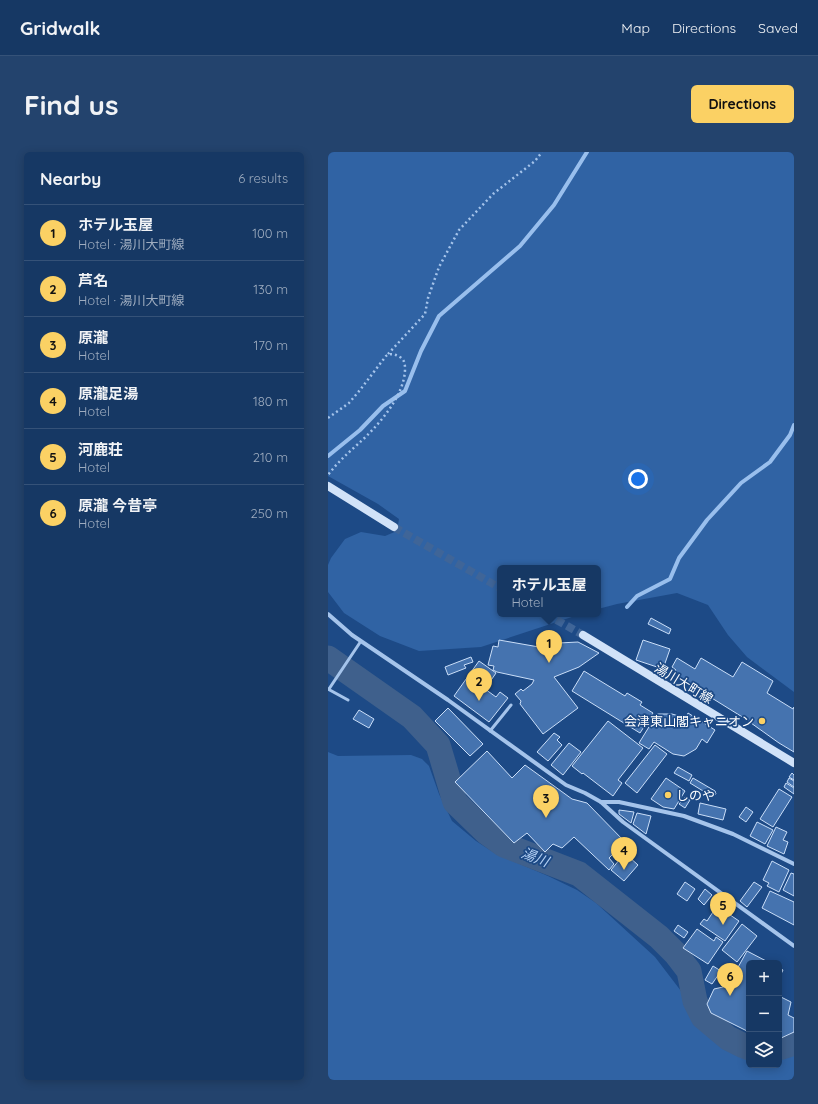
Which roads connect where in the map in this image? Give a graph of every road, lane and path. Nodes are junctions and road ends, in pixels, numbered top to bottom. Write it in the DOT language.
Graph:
graph roads {
  1 [pos="542,152"];
  2 [pos="388,354"];
  3 [pos="328,418"];
  4 [pos="328,475"];
  5 [pos="328,486"];
  6 [pos="394,527"];
  7 [pos="328,614"];
  8 [pos="584,635"];
  9 [pos="361,641"];
  10 [pos="328,689"];
  11 [pos="348,700"];
  12 [pos="511,705"];
  13 [pos="490,731"];
  14 [pos="794,763"];
  15 [pos="601,802"];
  16 [pos="794,864"];
  17 [pos="794,946"];
  1 -- 2 [label="path"];
  2 -- 3 [label="path"];
  2 -- 4 [label="path"];
  5 -- 6 [label="main road"];
  7 -- 9 [label="street"];
  8 -- 14 [label="main road, 湯川大町線"];
  9 -- 10 [label="lane"];
  9 -- 13 [label="street"];
  10 -- 11 [label="lane"];
  12 -- 13 [label="lane"];
  13 -- 15 [label="street"];
  15 -- 16 [label="street"];
  15 -- 17 [label="street"];
}
